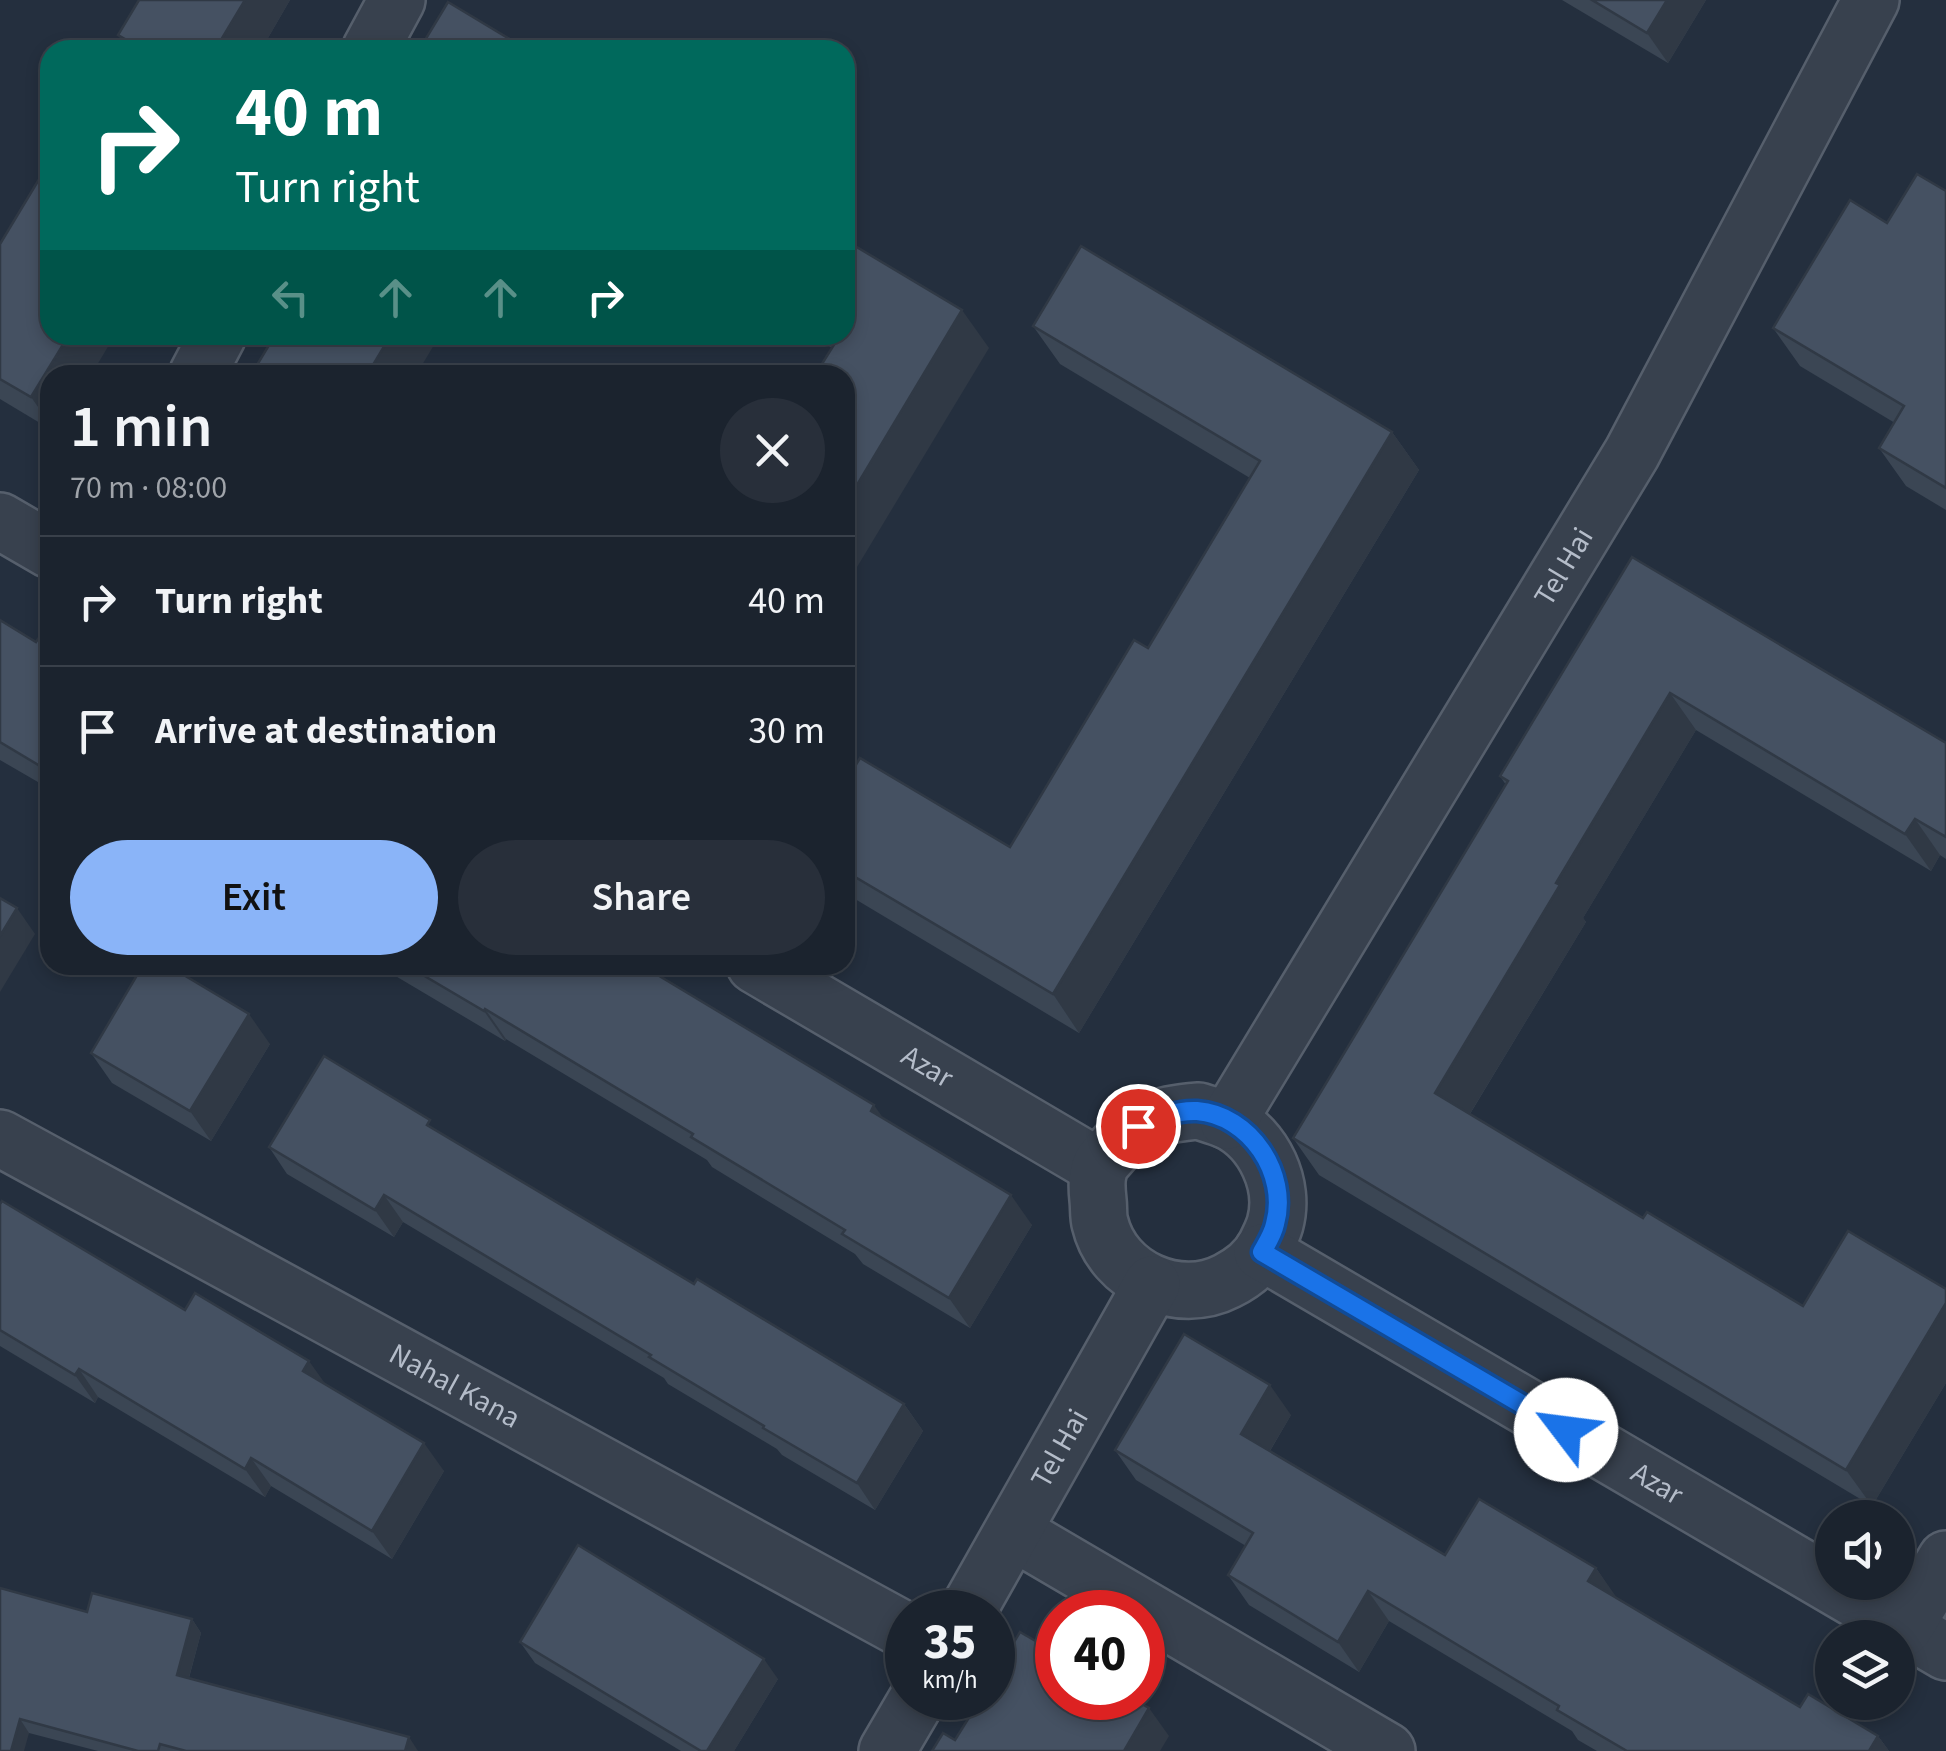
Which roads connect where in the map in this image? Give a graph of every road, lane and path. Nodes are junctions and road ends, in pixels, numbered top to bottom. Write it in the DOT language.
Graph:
graph roads {
  1 [pos="396,0"];
  2 [pos="1871,0"];
  3 [pos="375,40"];
  4 [pos="0,521"];
  5 [pos="40,544"];
  6 [pos="772,975"];
  7 [pos="1228,1121"];
  8 [pos="0,1138"];
  9 [pos="1099,1167"];
  10 [pos="1262,1252"];
  11 [pos="1152,1284"];
  12 [pos="1013,1532"];
  13 [pos="1946,1558"];
  14 [pos="980,1590"];
  15 [pos="885,1619"];
  16 [pos="1925,1640"];
  17 [pos="905,1720"];
  18 [pos="887,1751"];
  19 [pos="1387,1751"];
  1 -- 3 [label="street"];
  2 -- 7 [label="street, Tel Hai"];
  4 -- 5 [label="street"];
  6 -- 9 [label="street, Azar"];
  7 -- 9 [label="street"];
  7 -- 10 [label="street"];
  8 -- 15 [label="street, Nahal Kana"];
  9 -- 11 [label="street"];
  10 -- 11 [label="street"];
  10 -- 16 [label="street, Azar"];
  11 -- 12 [label="street, Tel Hai"];
  12 -- 14 [label="street, Tel Hai"];
  12 -- 19 [label="street"];
  13 -- 16 [label="street"];
  17 -- 18 [label="street"];
}
